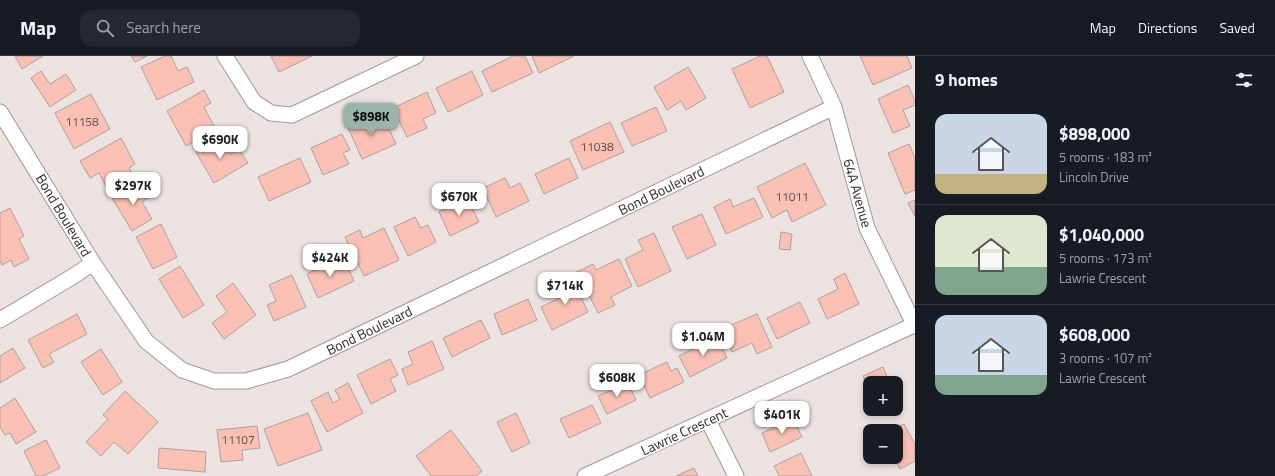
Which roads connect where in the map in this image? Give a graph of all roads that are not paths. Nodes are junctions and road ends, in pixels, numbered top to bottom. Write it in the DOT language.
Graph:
graph roads {
  1 [pos="226,56"];
  2 [pos="416,56"];
  3 [pos="810,56"];
  4 [pos="834,107"];
  5 [pos="0,112"];
  6 [pos="93,263"];
  7 [pos="0,320"];
  8 [pos="915,325"];
  9 [pos="708,420"];
  10 [pos="585,476"];
  11 [pos="736,476"];
  1 -- 2 [label="street"];
  3 -- 4 [label="street, 64A Avenue"];
  4 -- 6 [label="street, Bond Boulevard"];
  4 -- 8 [label="street, 64A Avenue"];
  5 -- 6 [label="street, Bond Boulevard"];
  6 -- 7 [label="street"];
  8 -- 9 [label="street, Lawrie Crescent"];
  9 -- 10 [label="street, Lawrie Crescent"];
  9 -- 11 [label="street"];
}
